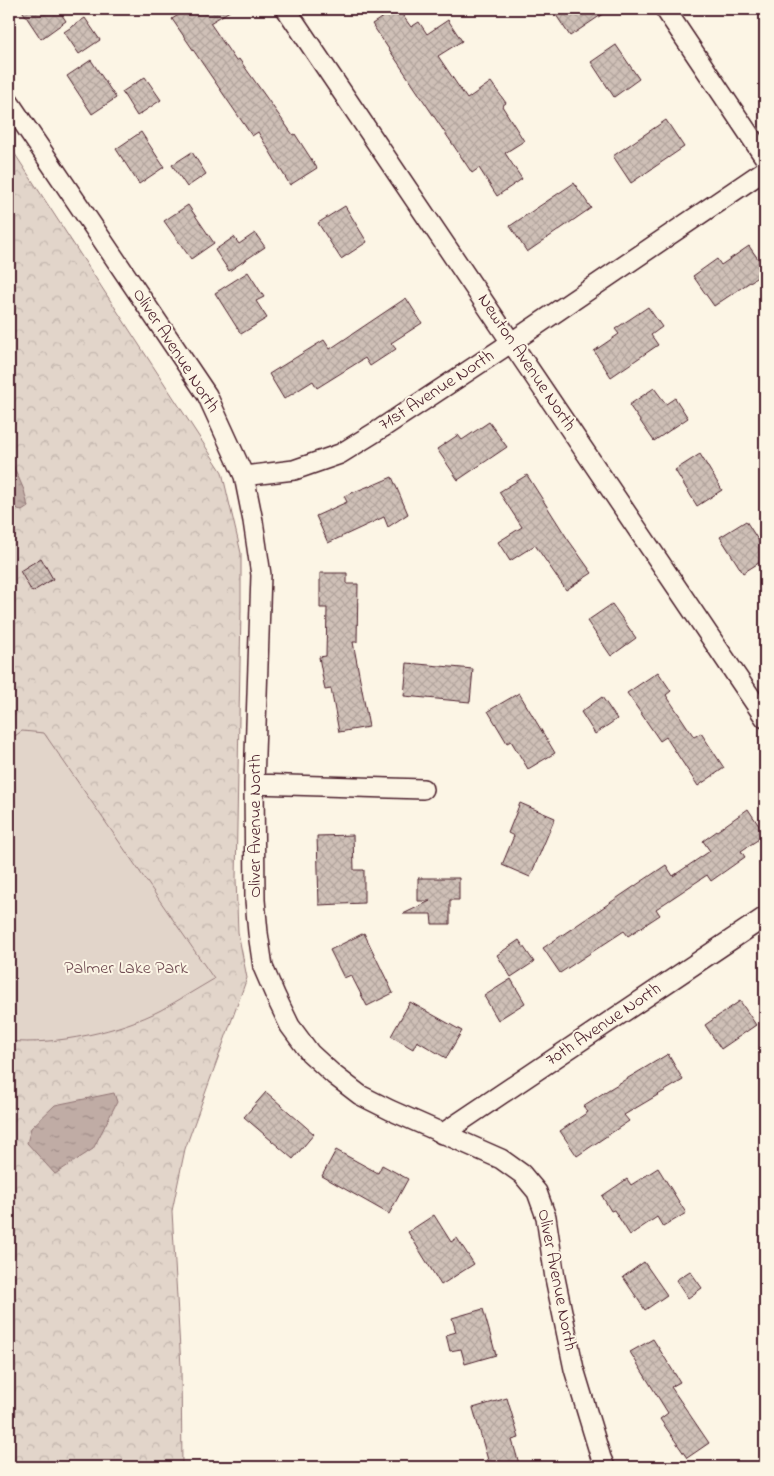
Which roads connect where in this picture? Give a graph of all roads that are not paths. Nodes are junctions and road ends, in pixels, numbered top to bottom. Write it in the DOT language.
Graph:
graph roads {
  1 [pos="286,9"];
  2 [pos="665,9"];
  3 [pos="9,102"];
  4 [pos="765,158"];
  5 [pos="765,170"];
  6 [pos="512,342"];
  7 [pos="244,476"];
  8 [pos="765,718"];
  9 [pos="254,784"];
  10 [pos="424,790"];
  11 [pos="765,917"];
  12 [pos="442,1134"];
  13 [pos="606,1467"];
  1 -- 6 [label="street, Newton Avenue North"];
  2 -- 4 [label="street"];
  3 -- 7 [label="street, Oliver Avenue North"];
  5 -- 6 [label="street, 71st Avenue North"];
  6 -- 7 [label="street, 71st Avenue North"];
  6 -- 8 [label="street, Newton Avenue North"];
  7 -- 9 [label="street, Oliver Avenue North"];
  9 -- 10 [label="street"];
  9 -- 12 [label="street, Oliver Avenue North"];
  11 -- 12 [label="street, 70th Avenue North"];
  12 -- 13 [label="street, Oliver Avenue North"];
}
